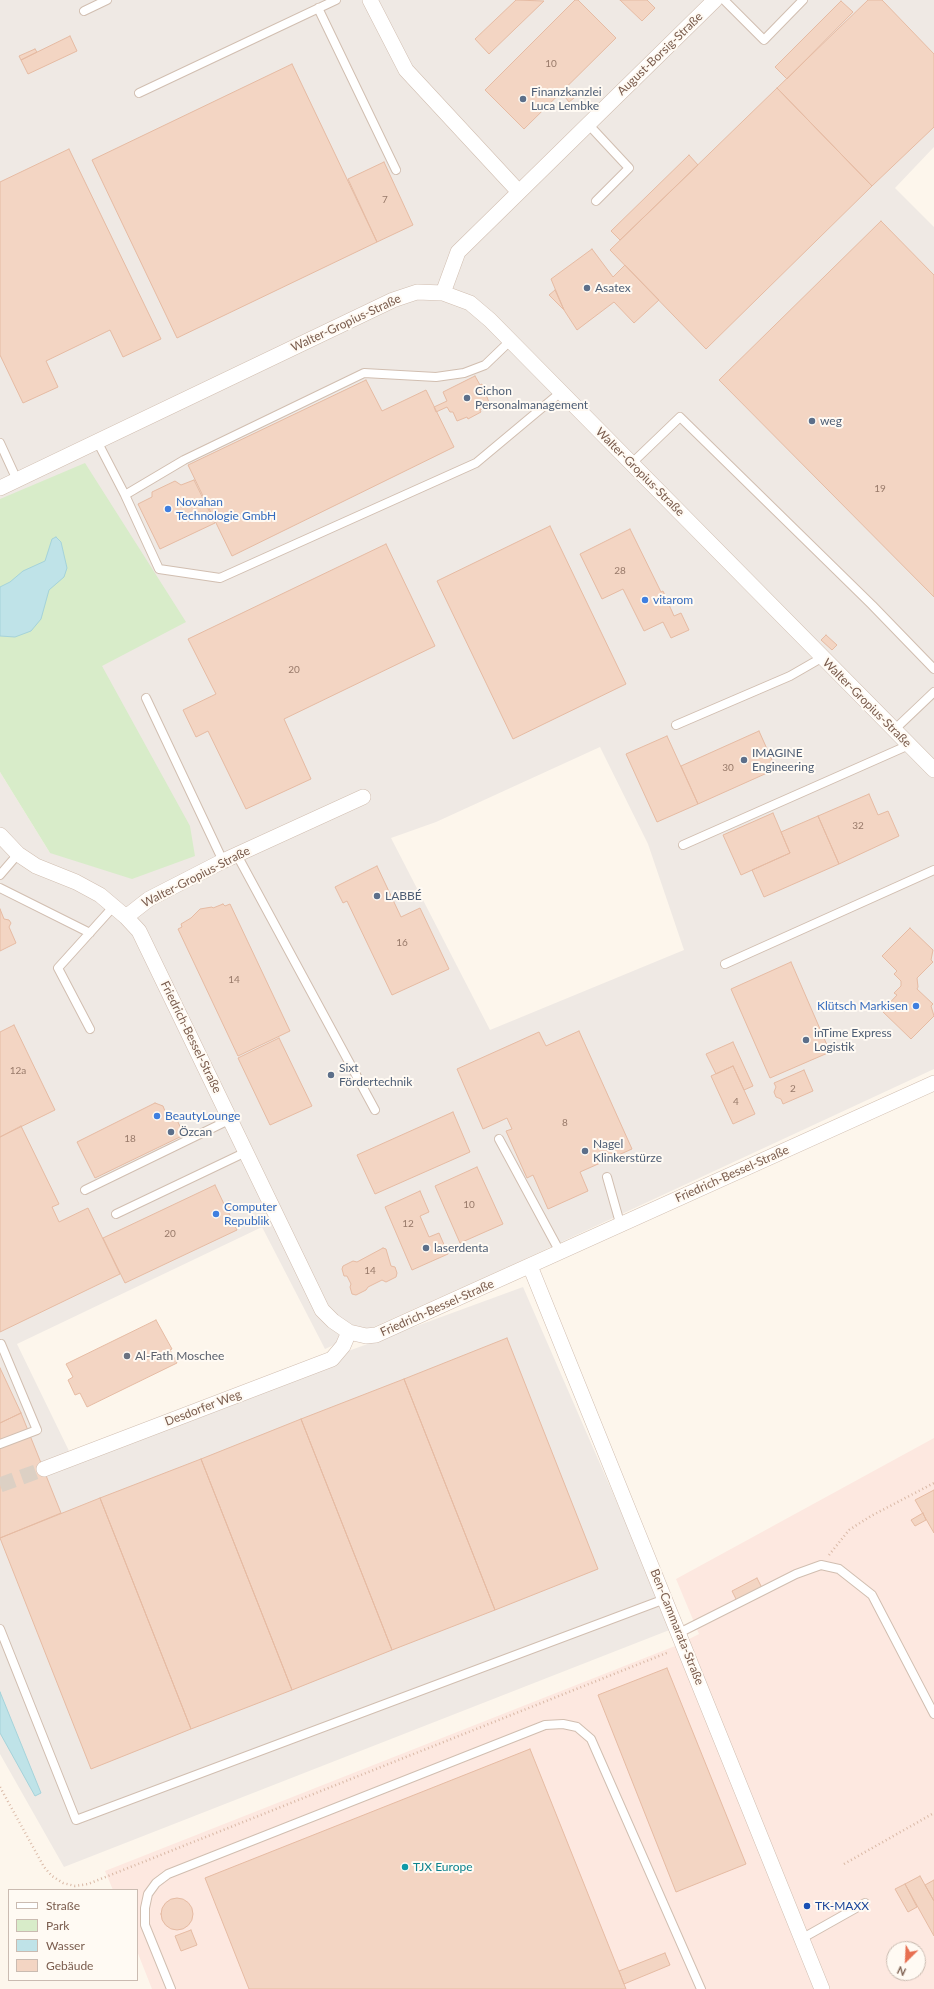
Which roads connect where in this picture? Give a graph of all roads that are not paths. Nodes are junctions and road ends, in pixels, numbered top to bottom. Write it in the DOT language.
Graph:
graph roads {
  1 [pos="107,0"];
  2 [pos="336,0"];
  3 [pos="370,0"];
  4 [pos="715,0"];
  5 [pos="724,0"];
  6 [pos="803,0"];
  7 [pos="318,8"];
  8 [pos="84,11"];
  9 [pos="139,93"];
  10 [pos="588,124"];
  11 [pos="396,170"];
  12 [pos="519,192"];
  13 [pos="596,201"];
  14 [pos="442,293"];
  15 [pos="510,341"];
  16 [pos="561,392"];
  17 [pos="97,441"];
  18 [pos="0,444"];
  19 [pos="631,464"];
  20 [pos="17,480"];
  21 [pos="0,488"];
  22 [pos="125,495"];
  23 [pos="822,657"];
  24 [pos="934,669"];
  25 [pos="934,692"];
  26 [pos="146,698"];
  27 [pos="676,725"];
  28 [pos="894,730"];
  29 [pos="908,745"];
  30 [pos="934,770"];
  31 [pos="363,797"];
  32 [pos="0,835"];
  33 [pos="683,845"];
  34 [pos="18,854"];
  35 [pos="238,855"];
  36 [pos="223,861"];
  37 [pos="934,870"];
  38 [pos="0,875"];
  39 [pos="0,888"];
  40 [pos="114,906"];
  41 [pos="126,917"];
  42 [pos="90,933"];
  43 [pos="725,964"];
  44 [pos="90,1029"];
  45 [pos="934,1083"];
  46 [pos="375,1110"];
  47 [pos="231,1119"];
  48 [pos="499,1139"];
  49 [pos="246,1152"];
  50 [pos="607,1176"];
  51 [pos="85,1190"];
  52 [pos="116,1214"];
  53 [pos="620,1224"];
  54 [pos="560,1252"];
  55 [pos="530,1266"];
  56 [pos="349,1332"];
  57 [pos="1,1344"];
  58 [pos="0,1444"];
  59 [pos="44,1469"];
  60 [pos="665,1599"];
  61 [pos="0,1629"];
  62 [pos="682,1639"];
  63 [pos="934,1714"];
  64 [pos="865,1903"];
  65 [pos="802,1939"];
  66 [pos="171,1989"];
  67 [pos="701,1989"];
  68 [pos="822,1989"];
  1 -- 8 [label="lane"];
  2 -- 7 [label="lane"];
  3 -- 12 [label="street"];
  4 -- 10 [label="street, August-Borsig-Straße"];
  5 -- 6 [label="lane"];
  7 -- 9 [label="lane"];
  7 -- 11 [label="lane"];
  10 -- 12 [label="street, August-Borsig-Straße"];
  10 -- 13 [label="lane"];
  12 -- 14 [label="street, August-Borsig-Straße"];
  14 -- 15 [label="street, Walter-Gropius-Straße"];
  14 -- 17 [label="street, Walter-Gropius-Straße"];
  15 -- 16 [label="street, Walter-Gropius-Straße"];
  15 -- 22 [label="lane"];
  16 -- 19 [label="street, Walter-Gropius-Straße"];
  16 -- 22 [label="lane"];
  17 -- 20 [label="street, Walter-Gropius-Straße"];
  17 -- 22 [label="lane"];
  18 -- 20 [label="lane"];
  19 -- 23 [label="street, Walter-Gropius-Straße"];
  19 -- 24 [label="lane"];
  20 -- 21 [label="street, Walter-Gropius-Straße"];
  23 -- 27 [label="lane"];
  23 -- 28 [label="street, Walter-Gropius-Straße"];
  25 -- 28 [label="lane"];
  26 -- 36 [label="lane"];
  28 -- 29 [label="street, Walter-Gropius-Straße"];
  29 -- 30 [label="street, Walter-Gropius-Straße"];
  29 -- 33 [label="lane"];
  31 -- 35 [label="street, Walter-Gropius-Straße"];
  32 -- 34 [label="street"];
  34 -- 38 [label="lane"];
  34 -- 40 [label="street"];
  35 -- 36 [label="street, Walter-Gropius-Straße"];
  35 -- 46 [label="lane"];
  36 -- 41 [label="street, Walter-Gropius-Straße"];
  37 -- 43 [label="lane"];
  39 -- 42 [label="lane"];
  40 -- 41 [label="street"];
  40 -- 42 [label="lane"];
  41 -- 47 [label="street, Friedrich-Bessel-Straße"];
  42 -- 44 [label="lane"];
  45 -- 53 [label="street, Friedrich-Bessel-Straße"];
  47 -- 49 [label="street, Friedrich-Bessel-Straße"];
  47 -- 51 [label="lane"];
  48 -- 54 [label="lane"];
  49 -- 52 [label="lane"];
  49 -- 56 [label="street, Friedrich-Bessel-Straße"];
  50 -- 53 [label="lane"];
  53 -- 54 [label="street, Friedrich-Bessel-Straße"];
  54 -- 55 [label="street, Friedrich-Bessel-Straße"];
  55 -- 56 [label="street, Friedrich-Bessel-Straße"];
  55 -- 60 [label="street, Ben-Cammarata-Straße"];
  56 -- 59 [label="street, Desdorfer Weg"];
  57 -- 58 [label="lane"];
  60 -- 61 [label="lane"];
  60 -- 62 [label="street, Ben-Cammarata-Straße"];
  62 -- 63 [label="lane"];
  62 -- 65 [label="street, Ben-Cammarata-Straße"];
  64 -- 65 [label="lane"];
  65 -- 68 [label="street, Ben-Cammarata-Straße"];
  66 -- 67 [label="lane"];
}
